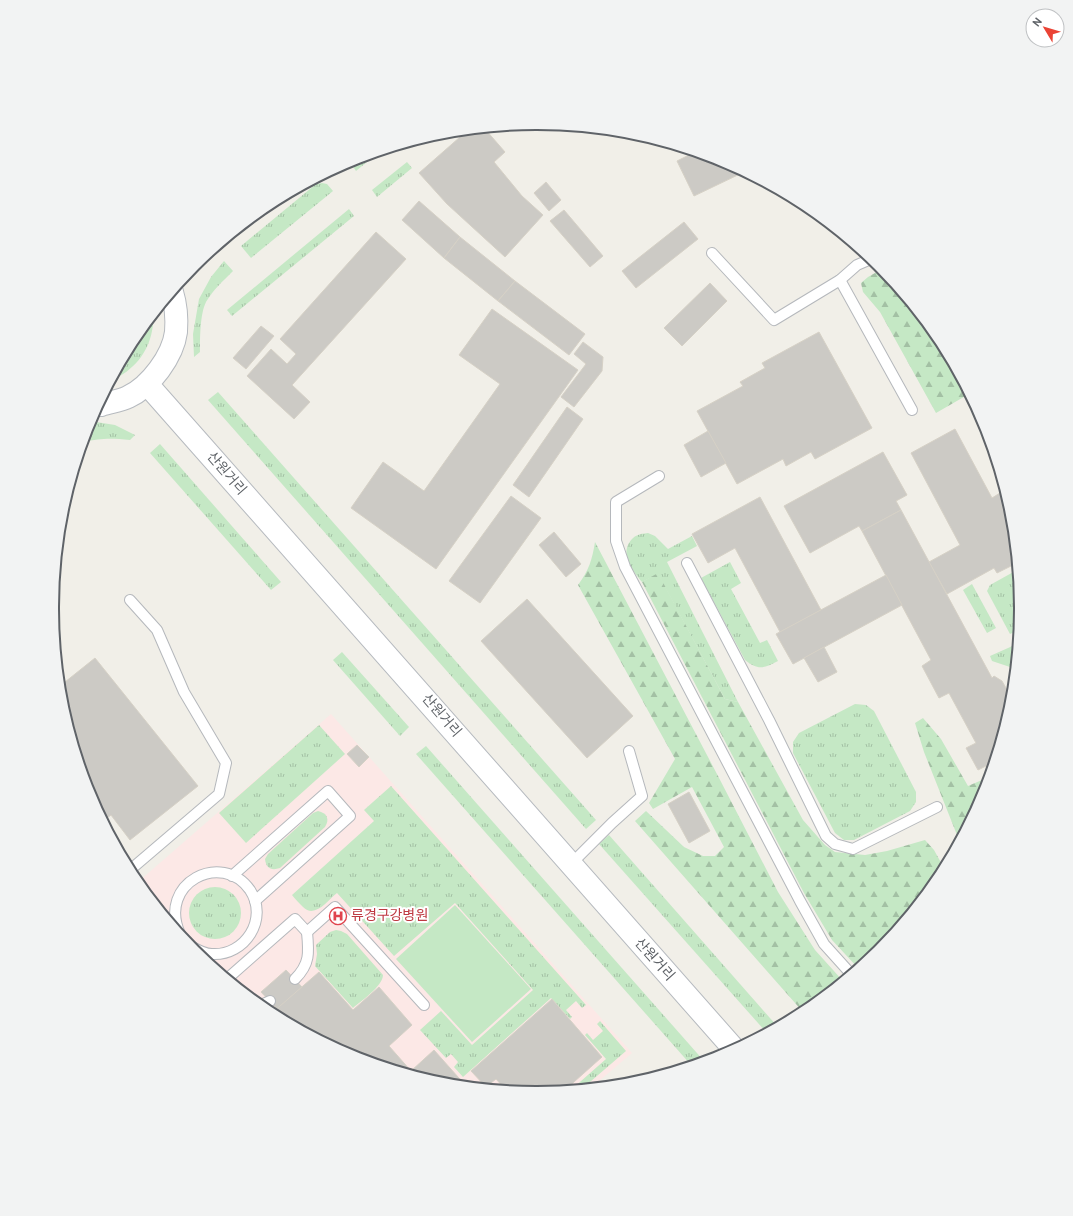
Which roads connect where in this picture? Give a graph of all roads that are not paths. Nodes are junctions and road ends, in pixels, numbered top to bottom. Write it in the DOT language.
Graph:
graph roads {
  1 [pos="712,253"];
  2 [pos="865,262"];
  3 [pos="840,280"];
  4 [pos="174,297"];
  5 [pos="148,384"];
  6 [pos="105,404"];
  7 [pos="912,410"];
  8 [pos="659,476"];
  9 [pos="687,563"];
  10 [pos="130,600"];
  11 [pos="629,751"];
  12 [pos="937,807"];
  13 [pos="570,864"];
  14 [pos="135,866"];
  15 [pos="232,876"];
  16 [pos="255,901"];
  17 [pos="175,921"];
  18 [pos="306,932"];
  19 [pos="243,944"];
  20 [pos="207,954"];
  21 [pos="253,956"];
  22 [pos="847,970"];
  23 [pos="232,975"];
  24 [pos="295,979"];
  25 [pos="424,1005"];
  26 [pos="730,1044"];
  1 -- 3 [label="lane"];
  2 -- 3 [label="lane"];
  3 -- 7 [label="lane"];
  4 -- 5 [label="main road"];
  5 -- 6 [label="main road"];
  5 -- 13 [label="main road, 산원거리"];
  8 -- 22 [label="lane"];
  9 -- 12 [label="lane"];
  10 -- 14 [label="lane"];
  11 -- 13 [label="lane"];
  13 -- 26 [label="main road, 산원거리"];
  15 -- 16 [label="lane"];
  15 -- 16 [label="lane"];
  15 -- 17 [label="lane"];
  16 -- 19 [label="lane"];
  18 -- 21 [label="lane"];
  18 -- 24 [label="lane"];
  18 -- 25 [label="lane"];
  19 -- 20 [label="lane"];
  19 -- 21 [label="lane"];
  21 -- 23 [label="lane"];
}
